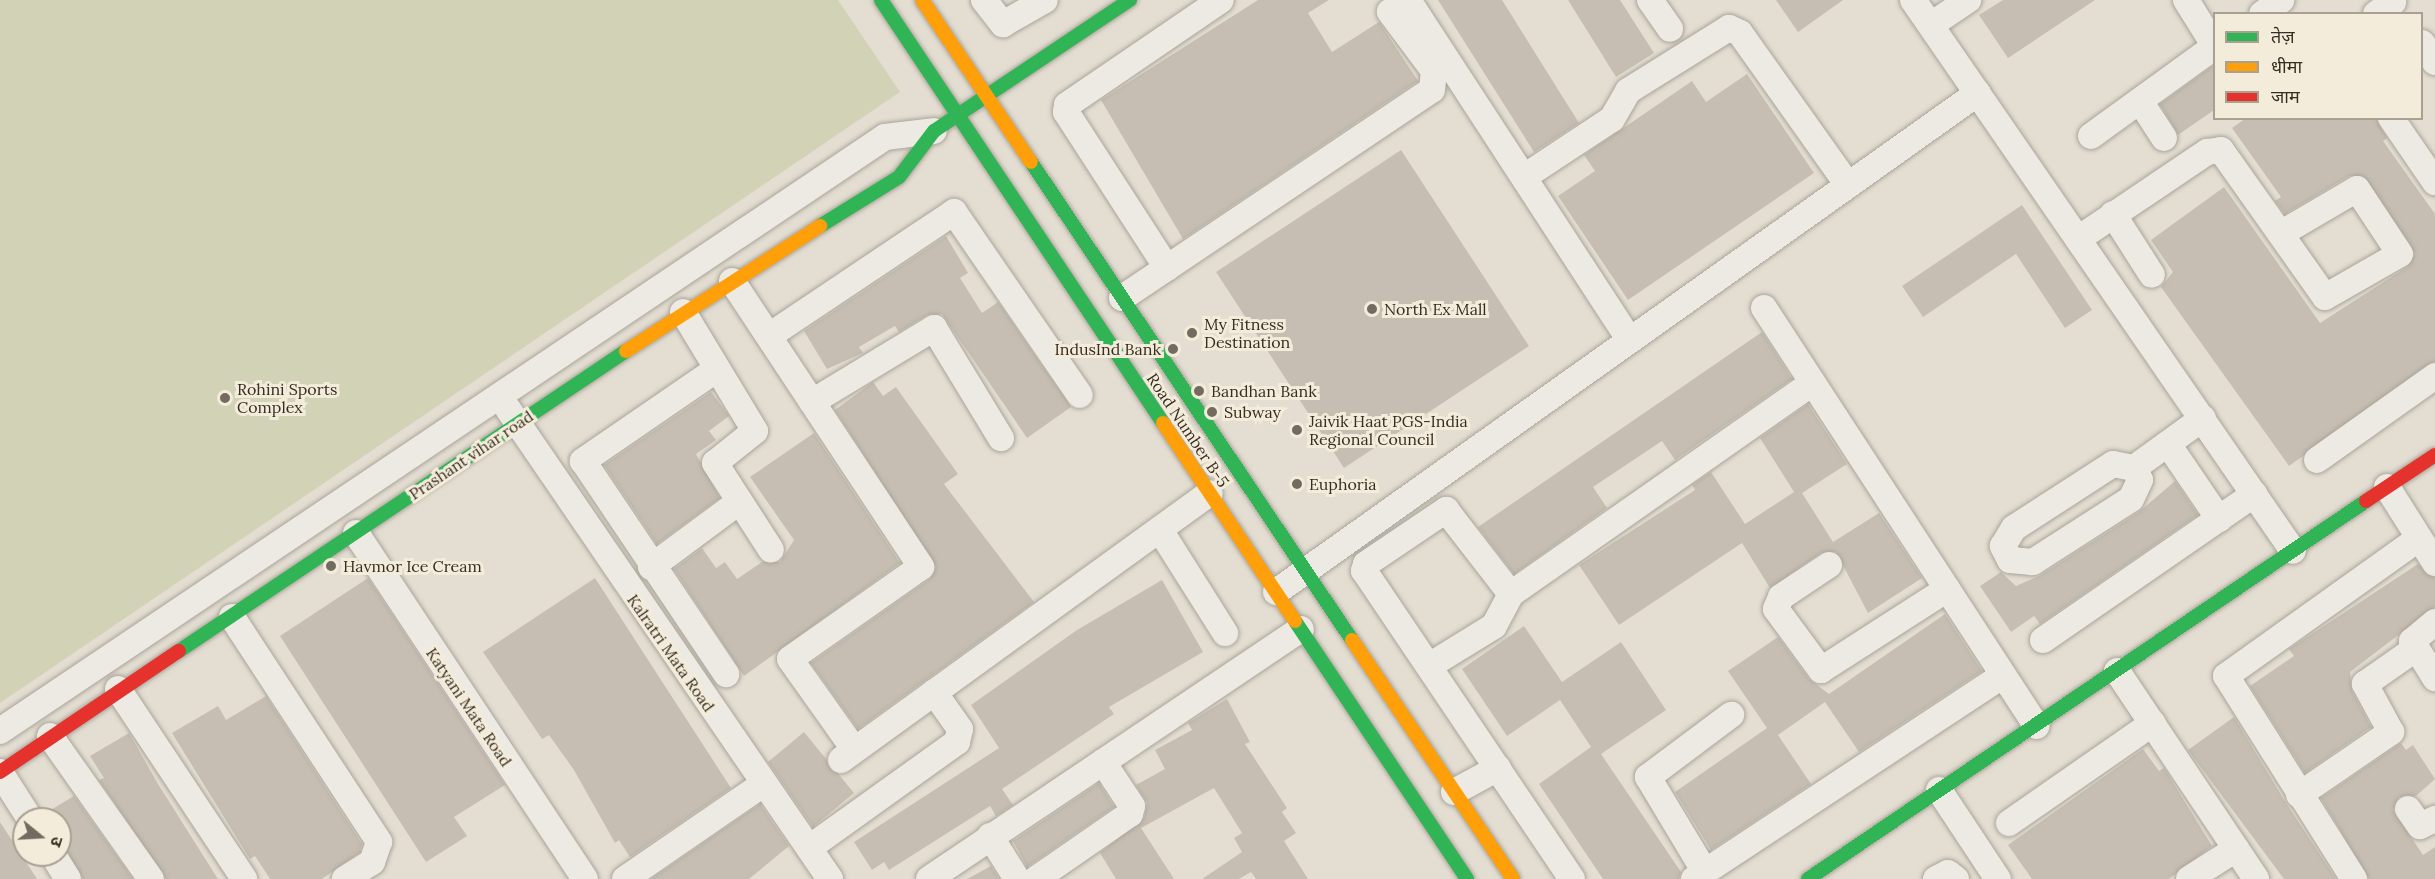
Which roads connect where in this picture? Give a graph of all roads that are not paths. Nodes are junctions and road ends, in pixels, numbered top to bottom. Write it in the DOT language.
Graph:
graph roads {
  1 [pos="881,0"];
  2 [pos="922,0"];
  3 [pos="984,0"];
  4 [pos="1045,0"];
  5 [pos="1130,0"];
  6 [pos="1221,0"];
  7 [pos="1650,0"];
  8 [pos="1913,0"];
  9 [pos="1968,0"];
  10 [pos="2186,0"];
  11 [pos="1399,6"];
  12 [pos="1931,25"];
  13 [pos="1670,29"];
  14 [pos="2213,44"];
  15 [pos="2423,46"];
  16 [pos="2213,47"];
  17 [pos="2435,62"];
  18 [pos="1978,93"];
  19 [pos="987,96"];
  20 [pos="2140,101"];
  21 [pos="958,116"];
  22 [pos="2392,120"];
  23 [pos="934,132"];
  24 [pos="2091,136"];
  25 [pos="2164,138"];
  26 [pos="1524,177"];
  27 [pos="2435,182"];
  28 [pos="1848,185"];
  29 [pos="2114,214"];
  30 [pos="2282,233"];
  31 [pos="2079,239"];
  32 [pos="1167,268"];
  33 [pos="2152,275"];
  34 [pos="732,281"];
  35 [pos="1122,298"];
  36 [pos="1764,308"];
  37 [pos="683,312"];
  38 [pos="769,336"];
  39 [pos="1630,340"];
  40 [pos="717,369"];
  41 [pos="2435,376"];
  42 [pos="1812,383"];
  43 [pos="1080,395"];
  44 [pos="499,397"];
  45 [pos="812,402"];
  46 [pos="2203,418"];
  47 [pos="517,423"];
  48 [pos="1001,438"];
  49 [pos="2168,444"];
  50 [pos="2435,455"];
  51 [pos="2318,459"];
  52 [pos="2134,468"];
  53 [pos="2387,487"];
  54 [pos="1210,493"];
  55 [pos="2255,494"];
  56 [pos="739,502"];
  57 [pos="2219,519"];
  58 [pos="1160,530"];
  59 [pos="356,533"];
  60 [pos="2428,548"];
  61 [pos="771,550"];
  62 [pos="2293,551"];
  63 [pos="1829,565"];
  64 [pos="651,567"];
  65 [pos="1305,570"];
  66 [pos="1947,590"];
  67 [pos="1276,592"];
  68 [pos="1511,594"];
  69 [pos="232,617"];
  70 [pos="2435,622"];
  71 [pos="1301,629"];
  72 [pos="1224,633"];
  73 [pos="2043,640"];
  74 [pos="2415,649"];
  75 [pos="1429,666"];
  76 [pos="2117,671"];
  77 [pos="726,674"];
  78 [pos="2003,675"];
  79 [pos="2435,678"];
  80 [pos="118,689"];
  81 [pos="934,692"];
  82 [pos="1731,715"];
  83 [pos="2153,723"];
  84 [pos="2036,726"];
  85 [pos="0,731"];
  86 [pos="50,736"];
  87 [pos="1103,762"];
  88 [pos="1498,768"];
  89 [pos="0,772"];
  90 [pos="763,784"];
  91 [pos="1940,790"];
  92 [pos="1454,792"];
  93 [pos="2299,795"];
  94 [pos="22,807"];
  95 [pos="2408,809"];
  96 [pos="2435,819"];
  97 [pos="2009,823"];
  98 [pos="990,836"];
  99 [pos="809,848"];
  100 [pos="2236,849"];
  101 [pos="1700,876"];
  102 [pos="827,878"];
  103 [pos="151,879"];
  104 [pos="244,879"];
  105 [pos="345,879"];
  106 [pos="585,879"];
  107 [pos="625,879"];
  108 [pos="929,879"];
  109 [pos="1017,879"];
  110 [pos="1036,879"];
  111 [pos="1467,879"];
  112 [pos="1513,879"];
  113 [pos="1572,879"];
  114 [pos="1808,879"];
  115 [pos="1936,879"];
  116 [pos="1956,879"];
  117 [pos="1998,879"];
  118 [pos="2189,879"];
  119 [pos="2256,879"];
  120 [pos="2354,879"];
  1 -- 21 [label="street, Road Number B-5"];
  2 -- 19 [label="street"];
  3 -- 4 [label="street"];
  5 -- 19 [label="street, Prashant vihar road"];
  6 -- 32 [label="street"];
  7 -- 13 [label="street"];
  8 -- 12 [label="street"];
  9 -- 12 [label="street"];
  10 -- 14 [label="street"];
  11 -- 26 [label="street"];
  11 -- 32 [label="street"];
  12 -- 18 [label="street"];
  15 -- 17 [label="street"];
  16 -- 20 [label="street"];
  18 -- 28 [label="street"];
  18 -- 31 [label="street"];
  19 -- 21 [label="street, Prashant vihar road"];
  19 -- 35 [label="street"];
  20 -- 24 [label="street"];
  20 -- 25 [label="street"];
  21 -- 23 [label="street, Prashant vihar road"];
  21 -- 54 [label="street, Road Number B-5"];
  22 -- 27 [label="street"];
  23 -- 34 [label="street, Prashant vihar road"];
  23 -- 44 [label="street, Prashant vihar road"];
  26 -- 28 [label="street"];
  26 -- 39 [label="street"];
  28 -- 39 [label="street"];
  29 -- 30 [label="street"];
  29 -- 31 [label="street"];
  29 -- 33 [label="street"];
  30 -- 30 [label="street"];
  31 -- 46 [label="street"];
  32 -- 35 [label="street"];
  34 -- 37 [label="street, Prashant vihar road"];
  34 -- 38 [label="street"];
  35 -- 65 [label="street"];
  36 -- 42 [label="street"];
  37 -- 40 [label="street"];
  37 -- 47 [label="street, Prashant vihar road"];
  38 -- 43 [label="street"];
  38 -- 45 [label="street"];
  39 -- 65 [label="street"];
  40 -- 56 [label="street"];
  40 -- 64 [label="street"];
  41 -- 51 [label="street"];
  42 -- 66 [label="street"];
  42 -- 68 [label="street"];
  44 -- 47 [label="street, Kalratri Mata Road"];
  44 -- 85 [label="street, Prashant vihar road"];
  45 -- 48 [label="street"];
  45 -- 81 [label="street"];
  46 -- 49 [label="street"];
  46 -- 55 [label="street"];
  47 -- 59 [label="street, Prashant vihar road"];
  47 -- 90 [label="street, Kalratri Mata Road"];
  49 -- 52 [label="street"];
  49 -- 57 [label="street"];
  50 -- 53 [label="street"];
  52 -- 52 [label="street"];
  53 -- 60 [label="street"];
  53 -- 62 [label="street"];
  54 -- 58 [label="street"];
  54 -- 67 [label="street, Road Number B-5"];
  55 -- 57 [label="street"];
  55 -- 62 [label="street"];
  56 -- 61 [label="street"];
  56 -- 64 [label="street"];
  57 -- 73 [label="street"];
  58 -- 72 [label="street"];
  58 -- 81 [label="street"];
  59 -- 69 [label="street, Prashant vihar road"];
  59 -- 106 [label="street, Katyani Mata Road"];
  60 -- 93 [label="street"];
  62 -- 76 [label="street"];
  63 -- 66 [label="street"];
  64 -- 77 [label="street"];
  65 -- 67 [label="street"];
  65 -- 92 [label="street"];
  66 -- 78 [label="street"];
  67 -- 71 [label="street, Road Number B-5"];
  68 -- 75 [label="street"];
  68 -- 75 [label="street"];
  69 -- 80 [label="street, Prashant vihar road"];
  69 -- 105 [label="street"];
  70 -- 74 [label="street"];
  71 -- 87 [label="street"];
  71 -- 111 [label="street, Road Number B-5"];
  74 -- 79 [label="street"];
  74 -- 93 [label="street"];
  75 -- 88 [label="street"];
  76 -- 83 [label="street"];
  76 -- 84 [label="street"];
  78 -- 84 [label="street"];
  78 -- 101 [label="street"];
  80 -- 86 [label="street, Prashant vihar road"];
  80 -- 104 [label="street"];
  81 -- 99 [label="street"];
  82 -- 101 [label="street"];
  83 -- 97 [label="street"];
  83 -- 100 [label="street"];
  84 -- 91 [label="street"];
  86 -- 89 [label="street, Prashant vihar road"];
  86 -- 103 [label="street"];
  87 -- 98 [label="street"];
  87 -- 110 [label="street"];
  88 -- 92 [label="street"];
  88 -- 113 [label="street"];
  89 -- 94 [label="street"];
  90 -- 99 [label="street, Kalratri Mata Road"];
  90 -- 107 [label="street"];
  91 -- 114 [label="street"];
  91 -- 117 [label="street"];
  92 -- 112 [label="street"];
  93 -- 120 [label="street"];
  95 -- 96 [label="street"];
  98 -- 108 [label="street"];
  98 -- 109 [label="street"];
  99 -- 102 [label="street, Kalratri Mata Road"];
  100 -- 118 [label="street"];
  100 -- 119 [label="street"];
  115 -- 116 [label="street"];
}
